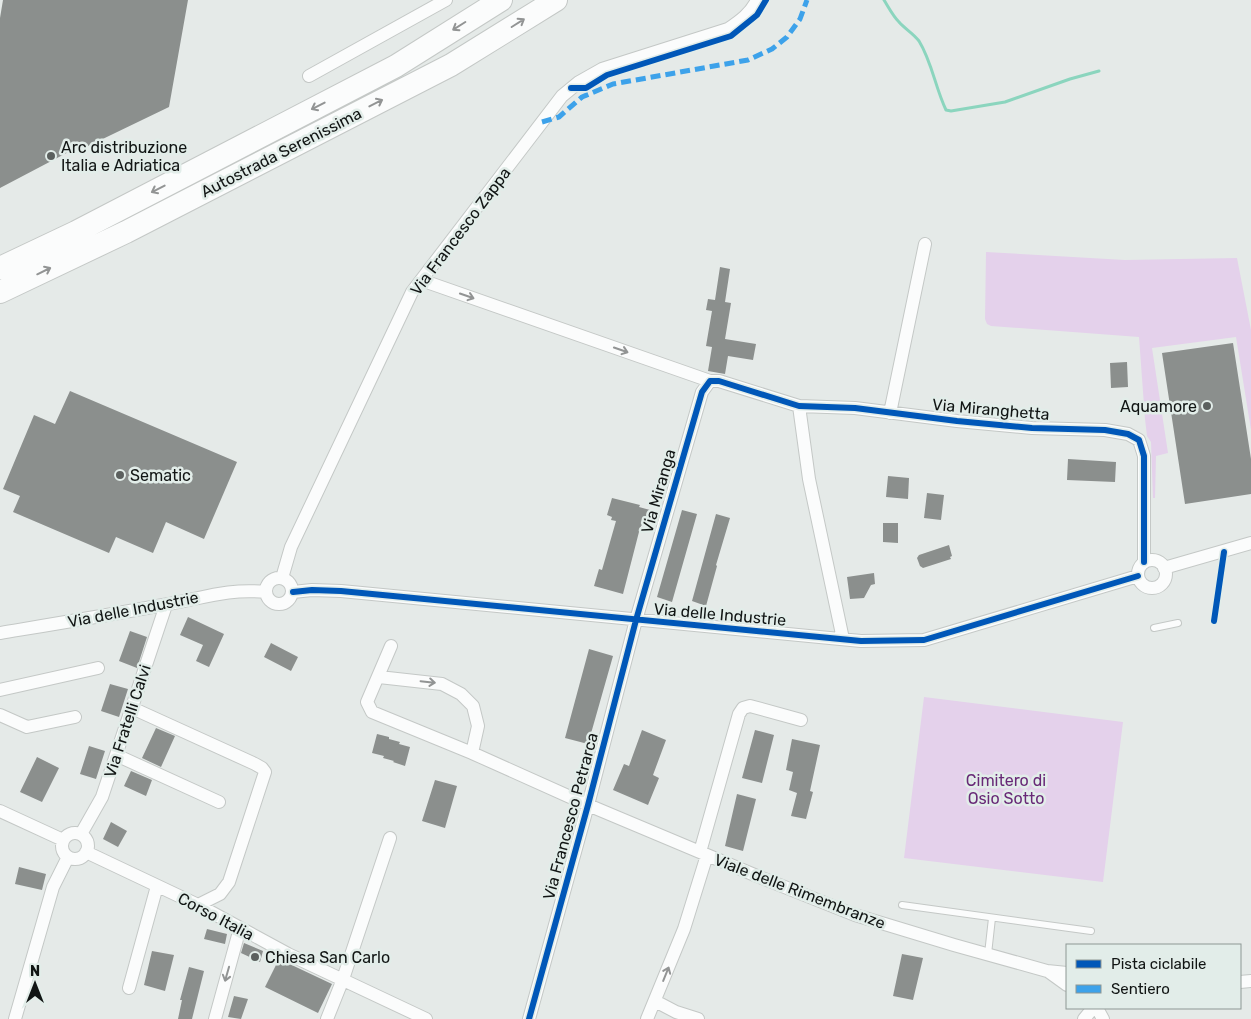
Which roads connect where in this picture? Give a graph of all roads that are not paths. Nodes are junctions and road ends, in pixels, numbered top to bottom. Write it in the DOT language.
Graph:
graph roads {
  1 [pos="446,0"];
  2 [pos="501,0"];
  3 [pos="556,0"];
  4 [pos="757,0"];
  5 [pos="308,76"];
  6 [pos="925,244"];
  7 [pos="0,268"];
  8 [pos="421,280"];
  9 [pos="0,292"];
  10 [pos="715,381"];
  11 [pos="799,406"];
  12 [pos="890,412"];
  13 [pos="1251,543"];
  14 [pos="1144,562"];
  15 [pos="1164,568"];
  16 [pos="1138,576"];
  17 [pos="282,578"];
  18 [pos="266,592"];
  19 [pos="293,592"];
  20 [pos="166,605"];
  21 [pos="636,620"];
  22 [pos="1178,623"];
  23 [pos="1154,628"];
  24 [pos="0,633"];
  25 [pos="842,639"];
  26 [pos="391,646"];
  27 [pos="98,668"];
  28 [pos="379,677"];
  29 [pos="0,690"];
  30 [pos="132,708"];
  31 [pos="0,715"];
  32 [pos="75,717"];
  33 [pos="801,720"];
  34 [pos="472,753"];
  35 [pos="116,756"];
  36 [pos="219,802"];
  37 [pos="588,805"];
  38 [pos="0,810"];
  39 [pos="81,834"];
  40 [pos="390,838"];
  41 [pos="63,840"];
  42 [pos="86,852"];
  43 [pos="704,853"];
  44 [pos="68,857"];
  45 [pos="158,886"];
  46 [pos="902,905"];
  47 [pos="198,906"];
  48 [pos="992,918"];
  49 [pos="240,928"];
  50 [pos="1091,931"];
  51 [pos="988,954"];
  52 [pos="1047,970"];
  53 [pos="1066,973"];
  54 [pos="343,979"];
  55 [pos="1066,984"];
  56 [pos="129,988"];
  57 [pos="655,1001"];
  58 [pos="1092,1009"];
  59 [pos="15,1019"];
  60 [pos="215,1019"];
  61 [pos="327,1019"];
  62 [pos="426,1019"];
  63 [pos="529,1019"];
  64 [pos="647,1019"];
  65 [pos="698,1019"];
  66 [pos="1082,1019"];
  1 -- 5 [label="street"];
  2 -- 7 [label="highway, Autostrada Serenissima, one-way"];
  9 -- 3 [label="highway, Autostrada Serenissima, one-way"];
  4 -- 8 [label="street, Via Francesco Zappa"];
  6 -- 12 [label="street"];
  8 -- 10 [label="street, one-way"];
  8 -- 17 [label="street, Via Francesco Zappa"];
  10 -- 11 [label="street, Via Miranghetta"];
  10 -- 21 [label="street, Via Miranga"];
  11 -- 12 [label="street, Via Miranghetta"];
  11 -- 25 [label="street"];
  12 -- 14 [label="street, Via Miranghetta"];
  13 -- 15 [label="street"];
  14 -- 15 [label="street"];
  14 -- 16 [label="street"];
  15 -- 16 [label="street"];
  16 -- 25 [label="street, Via delle Industrie"];
  17 -- 18 [label="street"];
  17 -- 19 [label="street"];
  18 -- 19 [label="street, Via delle Industrie"];
  18 -- 20 [label="street, Via delle Industrie"];
  19 -- 21 [label="street, Via delle Industrie"];
  20 -- 24 [label="street, Via delle Industrie"];
  20 -- 30 [label="street, Via Fratelli Calvi"];
  21 -- 25 [label="street, Via delle Industrie"];
  21 -- 37 [label="street, Via Francesco Petrarca"];
  22 -- 23 [label="lane"];
  26 -- 28 [label="street"];
  27 -- 29 [label="street"];
  28 -- 34 [label="street, Viale delle Rimembranze"];
  28 -- 34 [label="street, one-way"];
  30 -- 35 [label="street, Via Fratelli Calvi"];
  30 -- 47 [label="street"];
  31 -- 32 [label="street"];
  33 -- 43 [label="street"];
  34 -- 37 [label="street, Viale delle Rimembranze"];
  35 -- 36 [label="street"];
  35 -- 39 [label="street, Via Fratelli Calvi"];
  37 -- 43 [label="street, Viale delle Rimembranze"];
  37 -- 63 [label="street, Via Francesco Petrarca"];
  38 -- 41 [label="street"];
  39 -- 41 [label="street"];
  39 -- 42 [label="street"];
  40 -- 54 [label="street"];
  41 -- 44 [label="street"];
  42 -- 44 [label="street"];
  42 -- 45 [label="street, Corso Italia"];
  43 -- 51 [label="street, Viale delle Rimembranze"];
  57 -- 43 [label="street, one-way"];
  44 -- 59 [label="street"];
  45 -- 47 [label="street, Corso Italia"];
  45 -- 56 [label="street"];
  46 -- 48 [label="lane"];
  47 -- 49 [label="street, Corso Italia"];
  48 -- 50 [label="lane"];
  48 -- 51 [label="lane"];
  49 -- 54 [label="street, Corso Italia"];
  49 -- 60 [label="street, one-way"];
  51 -- 52 [label="street, Viale delle Rimembranze"];
  52 -- 53 [label="street, Viale delle Rimembranze"];
  52 -- 55 [label="street, Viale delle Rimembranze"];
  54 -- 61 [label="street"];
  54 -- 62 [label="street, Corso Italia"];
  57 -- 64 [label="street"];
  57 -- 65 [label="street"];
  58 -- 66 [label="street"];
}
